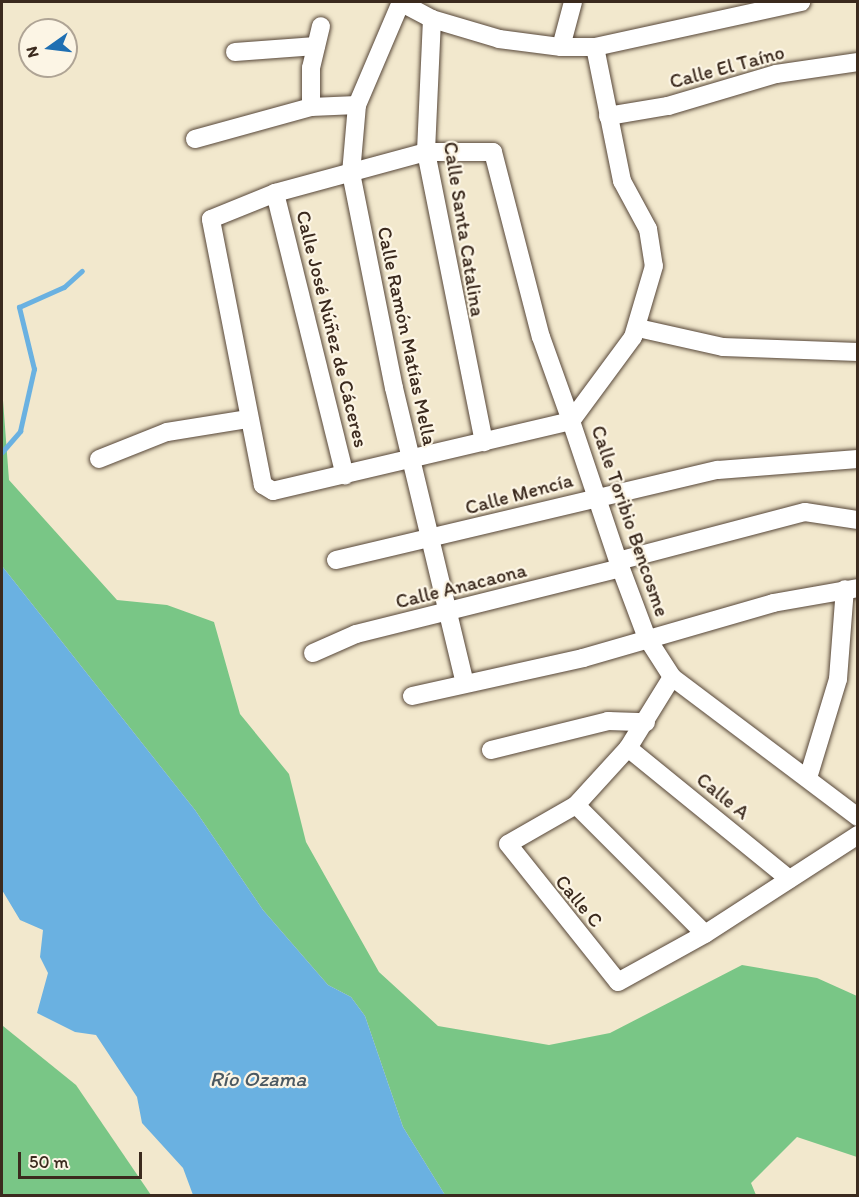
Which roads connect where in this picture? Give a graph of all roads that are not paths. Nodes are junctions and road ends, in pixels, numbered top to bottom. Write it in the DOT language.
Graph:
graph roads {
  1 [pos="401,2"];
  2 [pos="573,2"];
  3 [pos="801,2"];
  4 [pos="719,9"];
  5 [pos="432,19"];
  6 [pos="321,26"];
  7 [pos="316,46"];
  8 [pos="561,47"];
  9 [pos="595,47"];
  10 [pos="235,52"];
  11 [pos="858,62"];
  12 [pos="357,105"];
  13 [pos="311,107"];
  14 [pos="608,116"];
  15 [pos="195,139"];
  16 [pos="426,152"];
  17 [pos="351,173"];
  18 [pos="275,193"];
  19 [pos="638,328"];
  20 [pos="858,352"];
  21 [pos="248,419"];
  22 [pos="571,421"];
  23 [pos="484,442"];
  24 [pos="99,459"];
  25 [pos="858,459"];
  26 [pos="410,460"];
  27 [pos="345,475"];
  28 [pos="597,497"];
  29 [pos="858,520"];
  30 [pos="430,541"];
  31 [pos="336,560"];
  32 [pos="620,565"];
  33 [pos="851,588"];
  34 [pos="447,613"];
  35 [pos="647,638"];
  36 [pos="313,652"];
  37 [pos="672,677"];
  38 [pos="465,684"];
  39 [pos="412,696"];
  40 [pos="646,722"];
  41 [pos="628,748"];
  42 [pos="491,750"];
  43 [pos="808,778"];
  44 [pos="576,805"];
  45 [pos="858,817"];
  46 [pos="858,835"];
  47 [pos="789,879"];
  48 [pos="705,934"];
  1 -- 5 [label="street"];
  1 -- 12 [label="street, Calle Ramón Matías Mella"];
  2 -- 8 [label="street"];
  3 -- 4 [label="street"];
  4 -- 9 [label="street"];
  5 -- 8 [label="street"];
  5 -- 16 [label="street, Calle Santa Catalina"];
  6 -- 7 [label="street"];
  7 -- 10 [label="street"];
  7 -- 13 [label="street"];
  8 -- 9 [label="street"];
  9 -- 14 [label="street"];
  11 -- 14 [label="street, Calle El Taíno"];
  12 -- 13 [label="street"];
  12 -- 17 [label="street, Calle Ramón Matías Mella"];
  13 -- 15 [label="street"];
  14 -- 19 [label="street"];
  16 -- 17 [label="street"];
  16 -- 22 [label="street, Calle Toribio Bencosme"];
  16 -- 23 [label="street, Calle Santa Catalina"];
  17 -- 18 [label="street"];
  17 -- 26 [label="street, Calle Ramón Matías Mella"];
  18 -- 21 [label="street"];
  18 -- 27 [label="street, Calle José Núñez de Cáceres"];
  19 -- 20 [label="street"];
  19 -- 22 [label="street"];
  21 -- 24 [label="street"];
  21 -- 27 [label="street"];
  22 -- 23 [label="street"];
  22 -- 28 [label="street, Calle Toribio Bencosme"];
  23 -- 26 [label="street"];
  25 -- 28 [label="street, Calle Mencía"];
  26 -- 27 [label="street"];
  26 -- 30 [label="street, Calle Ramón Matías Mella"];
  28 -- 30 [label="street, Calle Mencía"];
  28 -- 32 [label="street, Calle Toribio Bencosme"];
  29 -- 32 [label="street, Calle Anacaona"];
  30 -- 31 [label="street, Calle Mencía"];
  30 -- 34 [label="street, Calle Ramón Matías Mella"];
  32 -- 34 [label="street, Calle Anacaona"];
  32 -- 35 [label="street, Calle Toribio Bencosme"];
  33 -- 35 [label="street"];
  33 -- 43 [label="street"];
  34 -- 36 [label="street, Calle Anacaona"];
  34 -- 38 [label="street, Calle Ramón Matías Mella"];
  35 -- 37 [label="street, Calle Toribio Bencosme"];
  35 -- 38 [label="street"];
  37 -- 40 [label="street"];
  37 -- 43 [label="street, Calle Toribio Bencosme"];
  38 -- 39 [label="street"];
  40 -- 41 [label="street"];
  40 -- 42 [label="street"];
  41 -- 44 [label="street"];
  41 -- 47 [label="street, Calle A"];
  43 -- 45 [label="street, Calle Toribio Bencosme"];
  44 -- 48 [label="street"];
  44 -- 48 [label="street, Calle C"];
  46 -- 47 [label="street"];
  47 -- 48 [label="street"];
}
